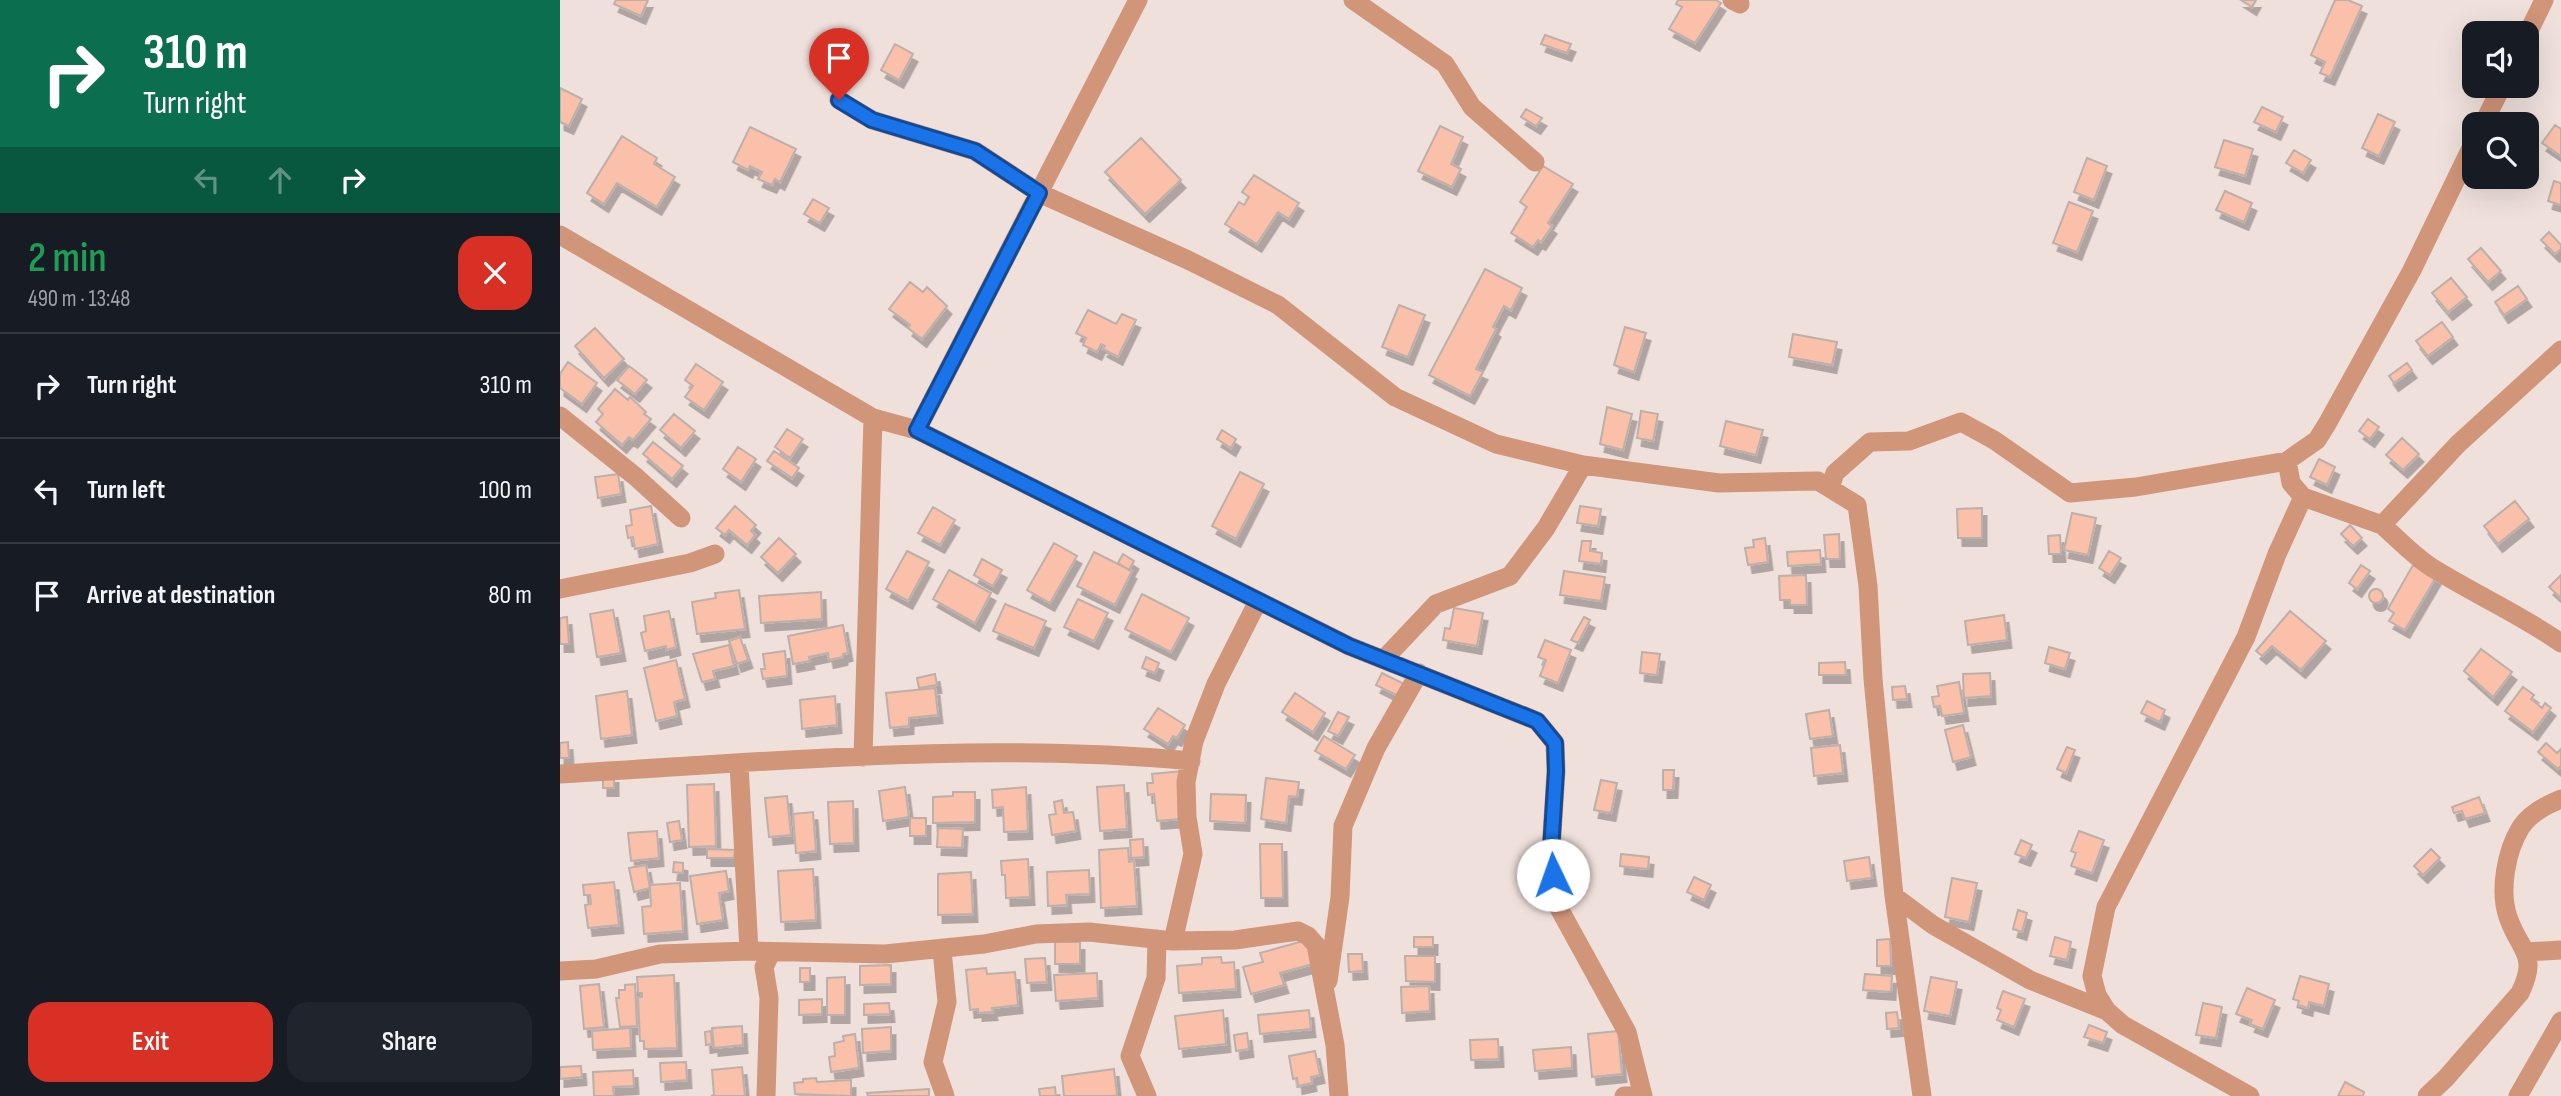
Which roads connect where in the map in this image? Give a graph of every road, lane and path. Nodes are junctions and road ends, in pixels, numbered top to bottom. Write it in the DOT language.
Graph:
graph roads {
  1 [pos="1138,0"];
  2 [pos="1353,0"];
  3 [pos="2544,0"];
  4 [pos="2534,21"];
  5 [pos="839,100"];
  6 [pos="1535,162"];
  7 [pos="2462,167"];
  8 [pos="1039,193"];
  9 [pos="560,235"];
  10 [pos="2561,349"];
  11 [pos="560,416"];
  12 [pos="873,418"];
  13 [pos="917,430"];
  14 [pos="2287,461"];
  15 [pos="1583,465"];
  16 [pos="1830,488"];
  17 [pos="2303,497"];
  18 [pos="681,518"];
  19 [pos="2382,525"];
  20 [pos="715,554"];
  21 [pos="560,589"];
  22 [pos="1258,601"];
  23 [pos="2561,643"];
  24 [pos="1384,659"];
  25 [pos="1419,673"];
  26 [pos="863,757"];
  27 [pos="1191,761"];
  28 [pos="739,764"];
  29 [pos="560,775"];
  30 [pos="2561,799"];
  31 [pos="1894,896"];
  32 [pos="1165,940"];
  33 [pos="942,950"];
  34 [pos="2561,950"];
  35 [pos="748,951"];
  36 [pos="2526,952"];
  37 [pos="771,953"];
  38 [pos="560,971"];
  39 [pos="1326,996"];
  40 [pos="2107,1011"];
  41 [pos="2561,1021"];
  42 [pos="766,1096"];
  43 [pos="945,1096"];
  44 [pos="1147,1096"];
  45 [pos="1339,1096"];
  46 [pos="1624,1096"];
  47 [pos="1643,1096"];
  48 [pos="1922,1096"];
  49 [pos="2250,1096"];
  50 [pos="2427,1096"];
  51 [pos="2518,1096"];
  1 -- 8 [label="street"];
  2 -- 6 [label="street"];
  3 -- 4 [label="street"];
  5 -- 8 [label="street"];
  7 -- 14 [label="street"];
  8 -- 13 [label="street"];
  8 -- 15 [label="street"];
  9 -- 12 [label="street"];
  10 -- 19 [label="street"];
  11 -- 18 [label="street"];
  12 -- 13 [label="street"];
  12 -- 26 [label="street"];
  13 -- 22 [label="street"];
  14 -- 16 [label="street"];
  14 -- 17 [label="street"];
  15 -- 16 [label="street"];
  15 -- 24 [label="street"];
  16 -- 31 [label="street"];
  17 -- 19 [label="street"];
  17 -- 40 [label="street"];
  19 -- 23 [label="street"];
  20 -- 21 [label="street"];
  22 -- 24 [label="street"];
  22 -- 27 [label="street"];
  24 -- 25 [label="street"];
  25 -- 39 [label="street"];
  25 -- 47 [label="street"];
  26 -- 27 [label="street"];
  26 -- 28 [label="street"];
  27 -- 32 [label="street"];
  28 -- 29 [label="street"];
  28 -- 35 [label="street"];
  30 -- 36 [label="street"];
  31 -- 40 [label="street"];
  31 -- 48 [label="street"];
  32 -- 33 [label="street"];
  32 -- 39 [label="street"];
  32 -- 44 [label="street"];
  33 -- 37 [label="street"];
  33 -- 43 [label="street"];
  34 -- 36 [label="street"];
  35 -- 37 [label="street"];
  35 -- 38 [label="street"];
  36 -- 50 [label="street"];
  37 -- 42 [label="street"];
  39 -- 45 [label="street"];
  40 -- 49 [label="street"];
  41 -- 51 [label="street"];
  46 -- 47 [label="street"];
}
